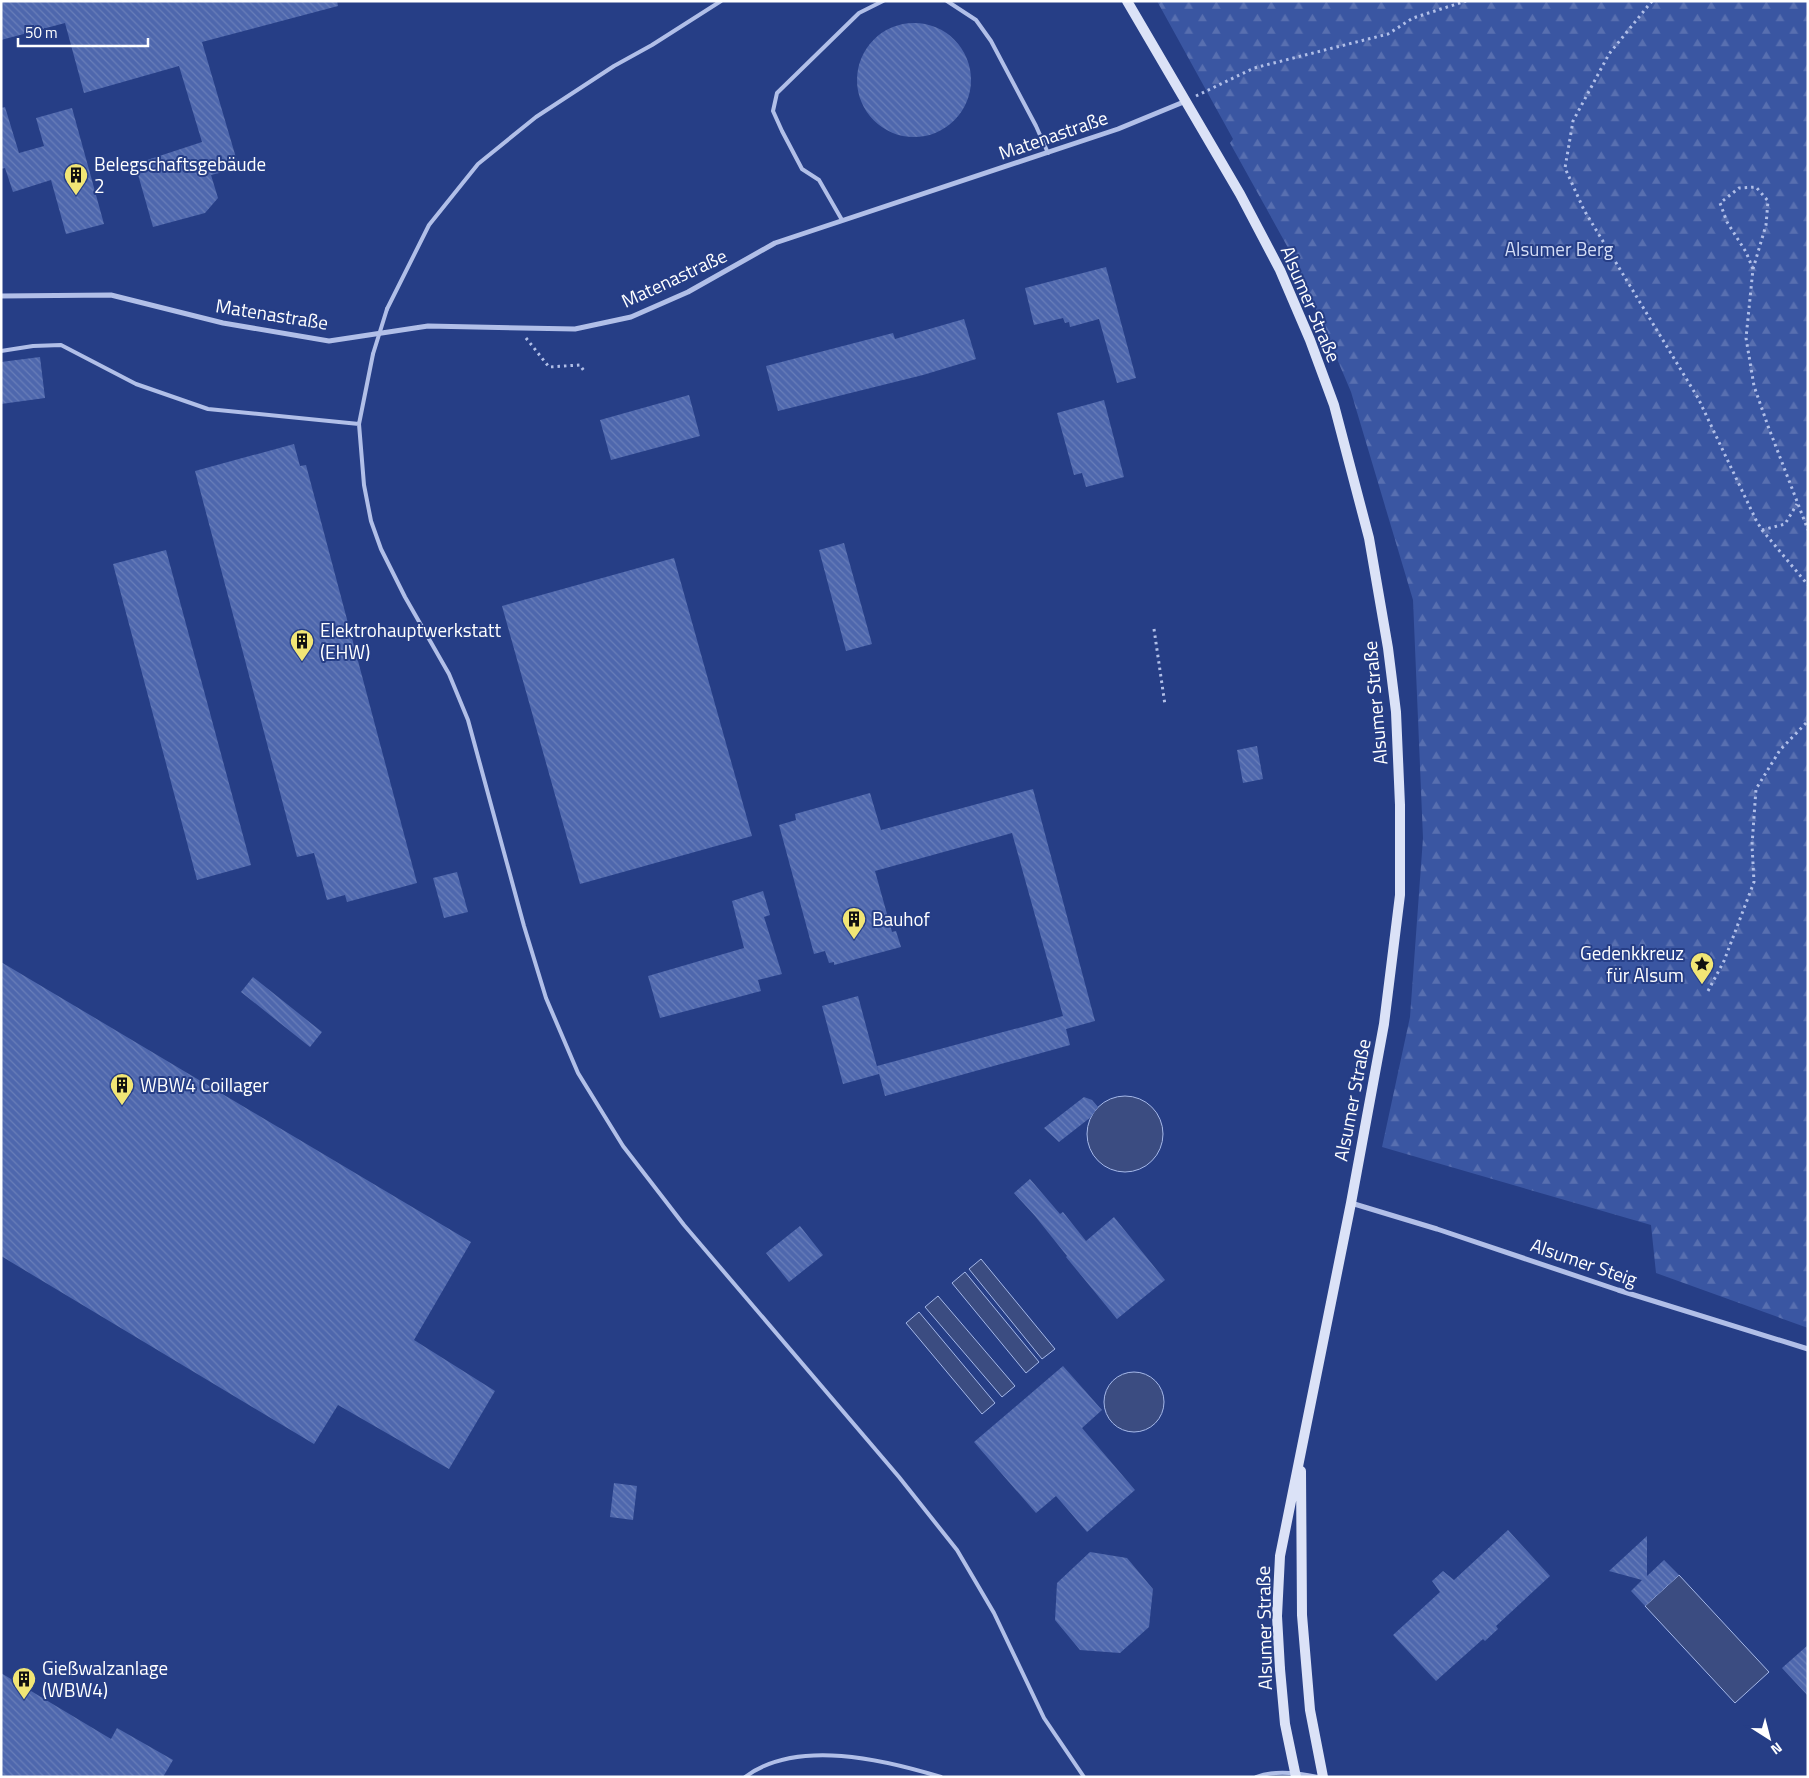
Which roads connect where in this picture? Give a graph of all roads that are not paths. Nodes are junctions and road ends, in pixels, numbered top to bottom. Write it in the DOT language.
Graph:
graph roads {
  1 [pos="722,1"];
  2 [pos="883,1"];
  3 [pos="947,1"];
  4 [pos="1127,1"];
  5 [pos="1187,101"];
  6 [pos="1048,153"];
  7 [pos="842,220"];
  8 [pos="1,296"];
  9 [pos="1,351"];
  10 [pos="359,424"];
  11 [pos="1351,1203"];
  12 [pos="1808,1349"];
  13 [pos="1301,1450"];
  14 [pos="745,1777"];
  15 [pos="941,1777"];
  16 [pos="1084,1777"];
  17 [pos="1256,1777"];
  18 [pos="1296,1777"];
  19 [pos="1318,1777"];
  20 [pos="1323,1777"];
  1 -- 10 [label="lane, bridge"];
  2 -- 7 [label="lane"];
  3 -- 6 [label="lane"];
  4 -- 5 [label="street, Alsumer Straße"];
  5 -- 6 [label="street, Matenastraße"];
  5 -- 11 [label="street, Alsumer Straße"];
  6 -- 7 [label="street, Matenastraße"];
  7 -- 8 [label="street, Matenastraße"];
  9 -- 10 [label="lane"];
  10 -- 16 [label="lane"];
  11 -- 12 [label="street, Alsumer Steig"];
  11 -- 13 [label="street, Alsumer Straße"];
  13 -- 18 [label="street, Alsumer Straße, bridge"];
  13 -- 20 [label="street, Alsumer Straße"];
  14 -- 15 [label="lane"];
  17 -- 19 [label="lane"];
}
